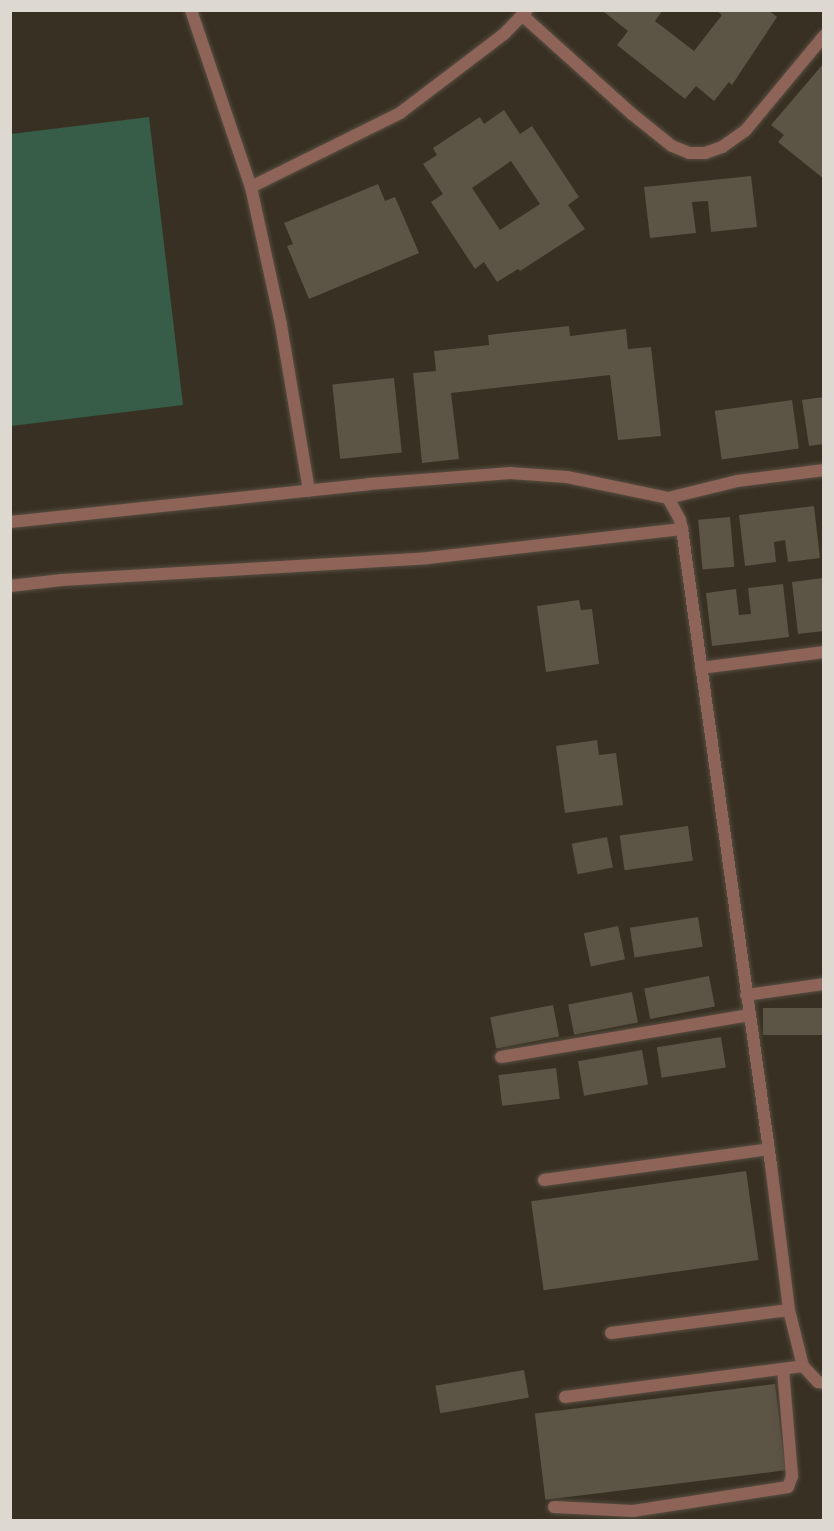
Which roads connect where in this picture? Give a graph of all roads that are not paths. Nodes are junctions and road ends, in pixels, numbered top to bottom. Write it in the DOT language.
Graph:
graph roads {
  1 [pos="191,10"];
  2 [pos="524,13"];
  3 [pos="824,36"];
  4 [pos="251,186"];
  5 [pos="824,470"];
  6 [pos="309,491"];
  7 [pos="668,498"];
  8 [pos="10,522"];
  9 [pos="682,530"];
  10 [pos="10,586"];
  11 [pos="824,652"];
  12 [pos="701,668"];
  13 [pos="824,984"];
  14 [pos="746,995"];
  15 [pos="749,1015"];
  16 [pos="501,1057"];
  17 [pos="769,1149"];
  18 [pos="544,1180"];
  19 [pos="789,1310"];
  20 [pos="611,1333"];
  21 [pos="803,1366"];
  22 [pos="783,1368"];
  23 [pos="824,1383"];
  24 [pos="565,1397"];
  25 [pos="554,1507"];
  1 -- 4 [label="street"];
  2 -- 3 [label="street"];
  2 -- 4 [label="street"];
  4 -- 6 [label="street"];
  5 -- 7 [label="street"];
  6 -- 7 [label="street"];
  6 -- 8 [label="street"];
  7 -- 9 [label="street"];
  9 -- 10 [label="street"];
  9 -- 12 [label="street"];
  11 -- 12 [label="street"];
  12 -- 14 [label="street"];
  13 -- 14 [label="street"];
  14 -- 15 [label="street"];
  15 -- 16 [label="street"];
  15 -- 17 [label="street"];
  17 -- 18 [label="street"];
  17 -- 19 [label="street"];
  19 -- 20 [label="street"];
  19 -- 21 [label="street"];
  21 -- 22 [label="street"];
  21 -- 23 [label="street"];
  22 -- 24 [label="street"];
  22 -- 25 [label="street"];
}
